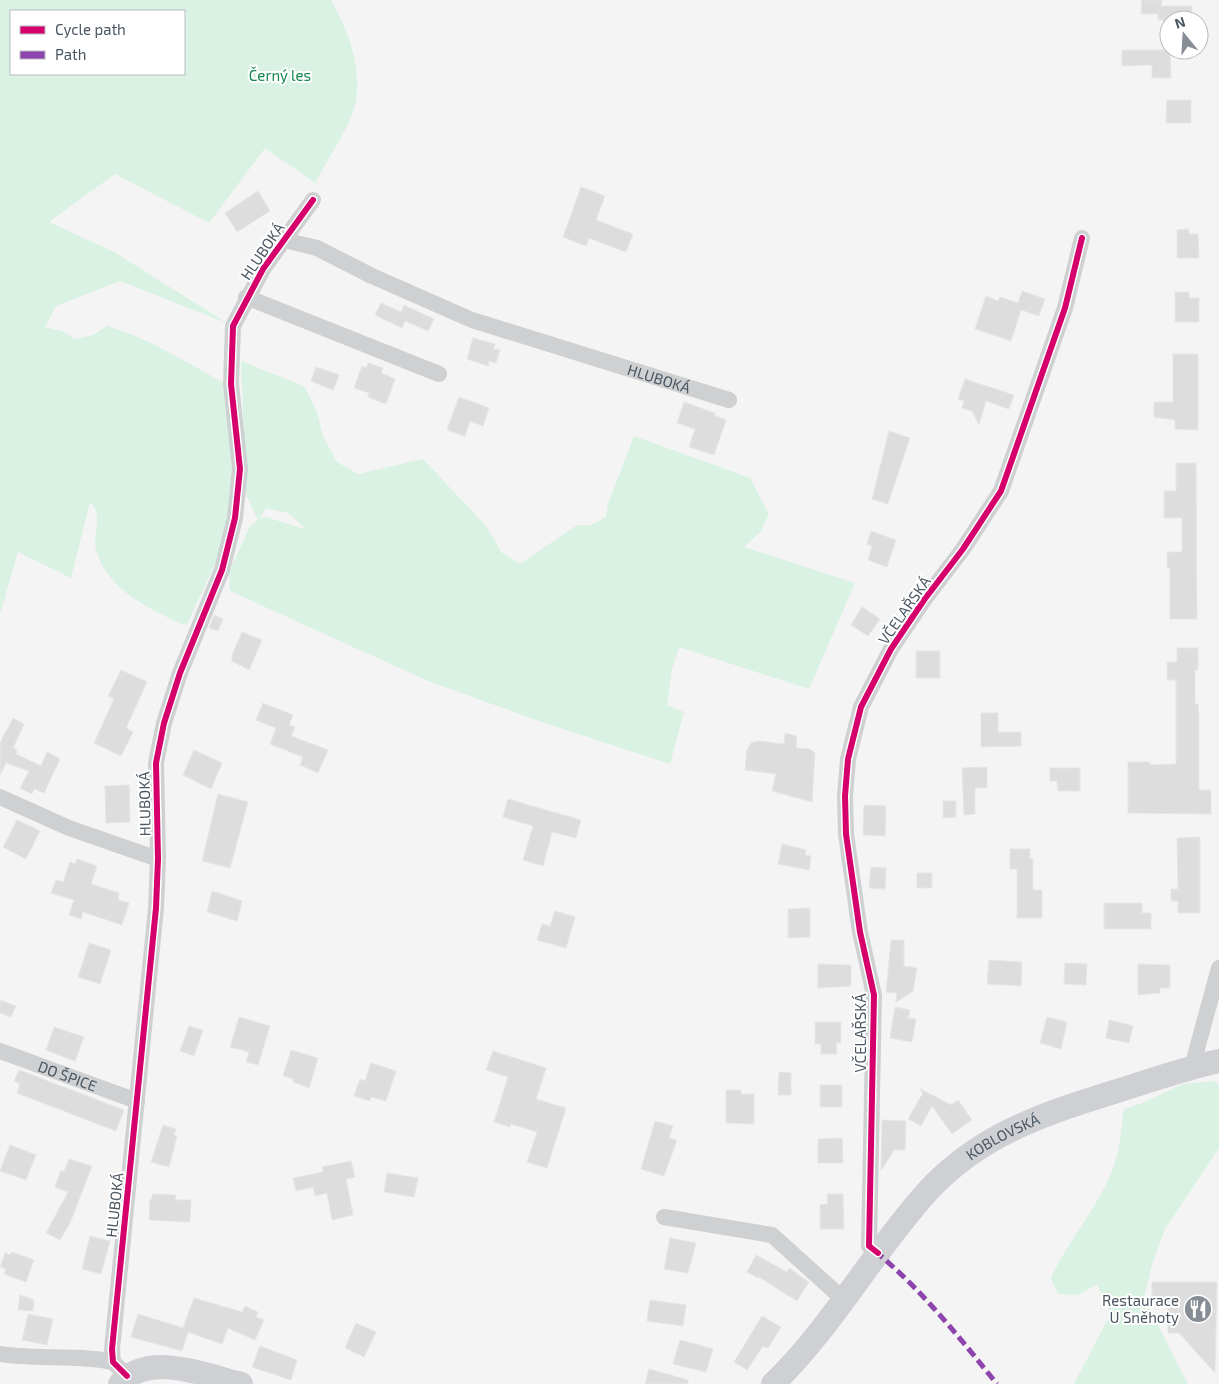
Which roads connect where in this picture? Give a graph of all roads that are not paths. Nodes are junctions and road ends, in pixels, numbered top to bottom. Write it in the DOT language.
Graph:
graph roads {
  1 [pos="313,200"];
  2 [pos="1082,238"];
  3 [pos="284,240"];
  4 [pos="246,297"];
  5 [pos="439,374"];
  6 [pos="729,400"];
  7 [pos="0,797"];
  8 [pos="158,859"];
  9 [pos="1219,968"];
  10 [pos="0,1051"];
  11 [pos="1219,1061"];
  12 [pos="1192,1067"];
  13 [pos="137,1101"];
  14 [pos="664,1218"];
  15 [pos="878,1253"];
  16 [pos="843,1299"];
  17 [pos="0,1354"];
  18 [pos="120,1374"];
  19 [pos="240,1384"];
  20 [pos="774,1384"];
  1 -- 3 [label="street, HLUBOKÁ"];
  2 -- 15 [label="street, VČELAŘSKÁ"];
  3 -- 4 [label="street, HLUBOKÁ"];
  3 -- 6 [label="street, HLUBOKÁ"];
  4 -- 5 [label="street, HLUBOKÁ"];
  4 -- 8 [label="street, HLUBOKÁ"];
  7 -- 8 [label="street, HLUBOKÁ"];
  8 -- 13 [label="street, HLUBOKÁ"];
  9 -- 12 [label="street"];
  10 -- 13 [label="street, DO ŠPICE"];
  11 -- 12 [label="street, KOBLOVSKÁ"];
  12 -- 15 [label="street, KOBLOVSKÁ"];
  13 -- 18 [label="street, HLUBOKÁ"];
  14 -- 16 [label="street"];
  15 -- 16 [label="street, KOBLOVSKÁ"];
  16 -- 20 [label="street, KOBLOVSKÁ"];
  17 -- 18 [label="street"];
  18 -- 19 [label="street"];
}
